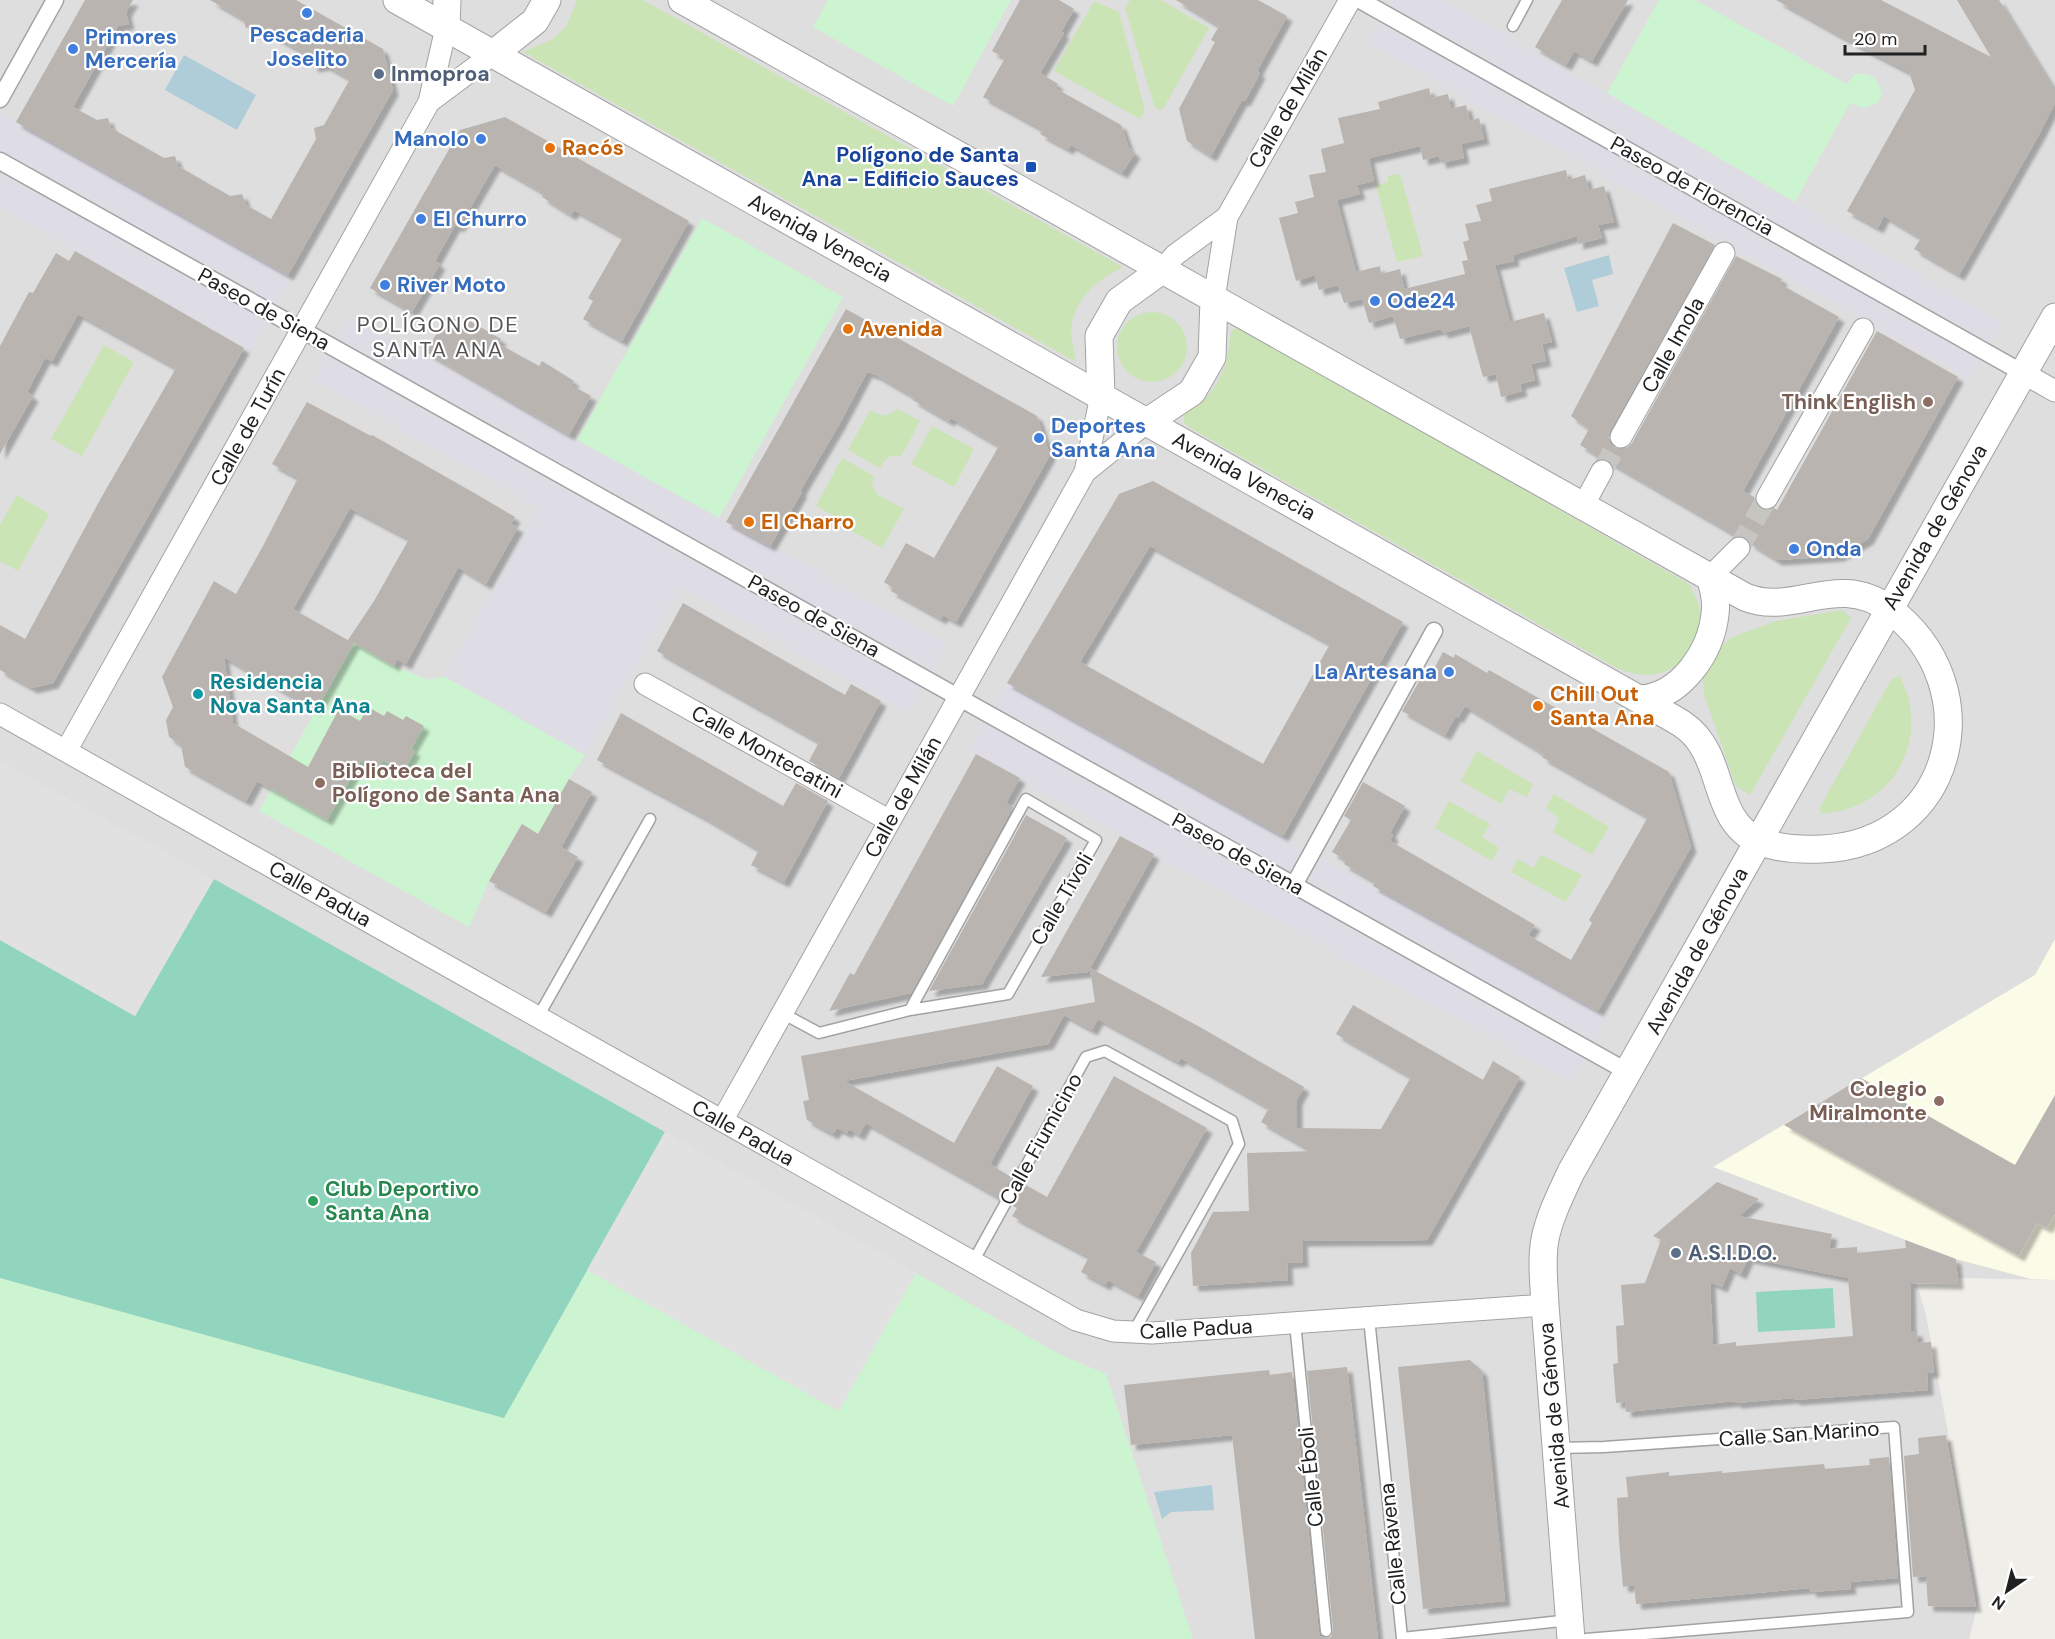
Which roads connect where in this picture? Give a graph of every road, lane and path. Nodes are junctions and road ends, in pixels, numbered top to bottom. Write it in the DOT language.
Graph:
graph roads {
  1 [pos="55,0"];
  2 [pos="397,0"];
  3 [pos="447,0"];
  4 [pos="547,0"];
  5 [pos="682,0"];
  6 [pos="1350,0"];
  7 [pos="1360,0"];
  8 [pos="1527,0"];
  9 [pos="1513,26"];
  10 [pos="446,28"];
  11 [pos="493,54"];
  12 [pos="0,99"];
  13 [pos="429,102"];
  14 [pos="0,161"];
  15 [pos="1227,217"];
  16 [pos="1724,253"];
  17 [pos="1163,269"];
  18 [pos="1214,299"];
  19 [pos="2055,317"];
  20 [pos="1863,329"];
  21 [pos="302,330"];
  22 [pos="2023,373"];
  23 [pos="2055,391"];
  24 [pos="1101,396"];
  25 [pos="1147,422"];
  26 [pos="1621,437"];
  27 [pos="1602,471"];
  28 [pos="1085,472"];
  29 [pos="1767,498"];
  30 [pos="1583,506"];
  31 [pos="1739,548"];
  32 [pos="1710,577"];
  33 [pos="1889,609"];
  34 [pos="1434,630"];
  35 [pos="645,684"];
  36 [pos="959,697"];
  37 [pos="1641,699"];
  38 [pos="0,714"];
  39 [pos="66,751"];
  40 [pos="650,819"];
  41 [pos="890,821"];
  42 [pos="1759,841"];
  43 [pos="1294,885"];
  44 [pos="910,1010"];
  45 [pos="782,1013"];
  46 [pos="538,1017"];
  47 [pos="1628,1072"];
  48 [pos="722,1121"];
  49 [pos="973,1262"];
  50 [pos="1545,1305"];
  51 [pos="1369,1318"];
  52 [pos="1295,1323"];
  53 [pos="1132,1333"];
  54 [pos="1557,1448"];
  55 [pos="1326,1630"];
  56 [pos="1576,1633"];
  1 -- 12 [label="street"];
  2 -- 10 [label="street, Avenida Venecia"];
  3 -- 10 [label="street"];
  4 -- 11 [label="street"];
  5 -- 17 [label="street"];
  6 -- 15 [label="street, Calle de Milán"];
  7 -- 22 [label="street, Paseo de Florencia"];
  8 -- 9 [label="lane"];
  10 -- 11 [label="street, Avenida Venecia"];
  10 -- 13 [label="street, Calle de Turín"];
  11 -- 13 [label="street, Calle de Turín"];
  11 -- 24 [label="street, Avenida Venecia"];
  13 -- 21 [label="street, Calle de Turín"];
  14 -- 21 [label="street, Paseo de Siena"];
  15 -- 17 [label="street, Calle de Milán"];
  15 -- 18 [label="street, Calle de Milán"];
  16 -- 26 [label="street, Calle Imola"];
  17 -- 18 [label="street"];
  17 -- 24 [label="street"];
  18 -- 25 [label="street"];
  18 -- 30 [label="street"];
  19 -- 22 [label="street, Avenida de Génova"];
  20 -- 29 [label="street"];
  21 -- 36 [label="street, Paseo de Siena"];
  21 -- 39 [label="street, Calle de Turín"];
  22 -- 23 [label="street"];
  22 -- 33 [label="street, Avenida de Génova"];
  24 -- 25 [label="street, Avenida Venecia"];
  24 -- 28 [label="street, Calle de Milán"];
  25 -- 28 [label="street, Calle de Milán"];
  25 -- 37 [label="street, Avenida Venecia"];
  27 -- 30 [label="street"];
  28 -- 36 [label="street, Calle de Milán"];
  30 -- 32 [label="street"];
  31 -- 32 [label="street"];
  32 -- 33 [label="street"];
  32 -- 37 [label="street"];
  33 -- 42 [label="street, Avenida de Génova"];
  33 -- 42 [label="street"];
  34 -- 43 [label="street"];
  35 -- 41 [label="street, Calle Montecatini"];
  36 -- 41 [label="street, Calle de Milán"];
  36 -- 43 [label="street, Paseo de Siena"];
  37 -- 42 [label="street, Avenida Venecia"];
  38 -- 39 [label="street, Calle Padua"];
  39 -- 46 [label="street, Calle Padua"];
  40 -- 46 [label="lane"];
  41 -- 45 [label="street, Calle de Milán"];
  42 -- 47 [label="street, Avenida de Génova"];
  43 -- 47 [label="street, Paseo de Siena"];
  44 -- 44 [label="lane, Calle Tívoli"];
  44 -- 45 [label="lane, Calle Tívoli"];
  45 -- 48 [label="street, Calle de Milán"];
  46 -- 48 [label="street, Calle Padua"];
  47 -- 50 [label="street, Avenida de Génova"];
  48 -- 49 [label="street, Calle Padua"];
  49 -- 53 [label="street, Calle Padua"];
  49 -- 53 [label="lane, Calle Fiumicino"];
  50 -- 51 [label="street, Calle Padua"];
  50 -- 54 [label="street, Avenida de Génova"];
  51 -- 52 [label="street, Calle Padua"];
  51 -- 56 [label="lane, Calle Rávena"];
  52 -- 53 [label="street, Calle Padua"];
  52 -- 55 [label="lane, Calle Éboli"];
  54 -- 56 [label="street, Avenida de Génova"];
  54 -- 56 [label="lane, Calle San Marino"];
}
